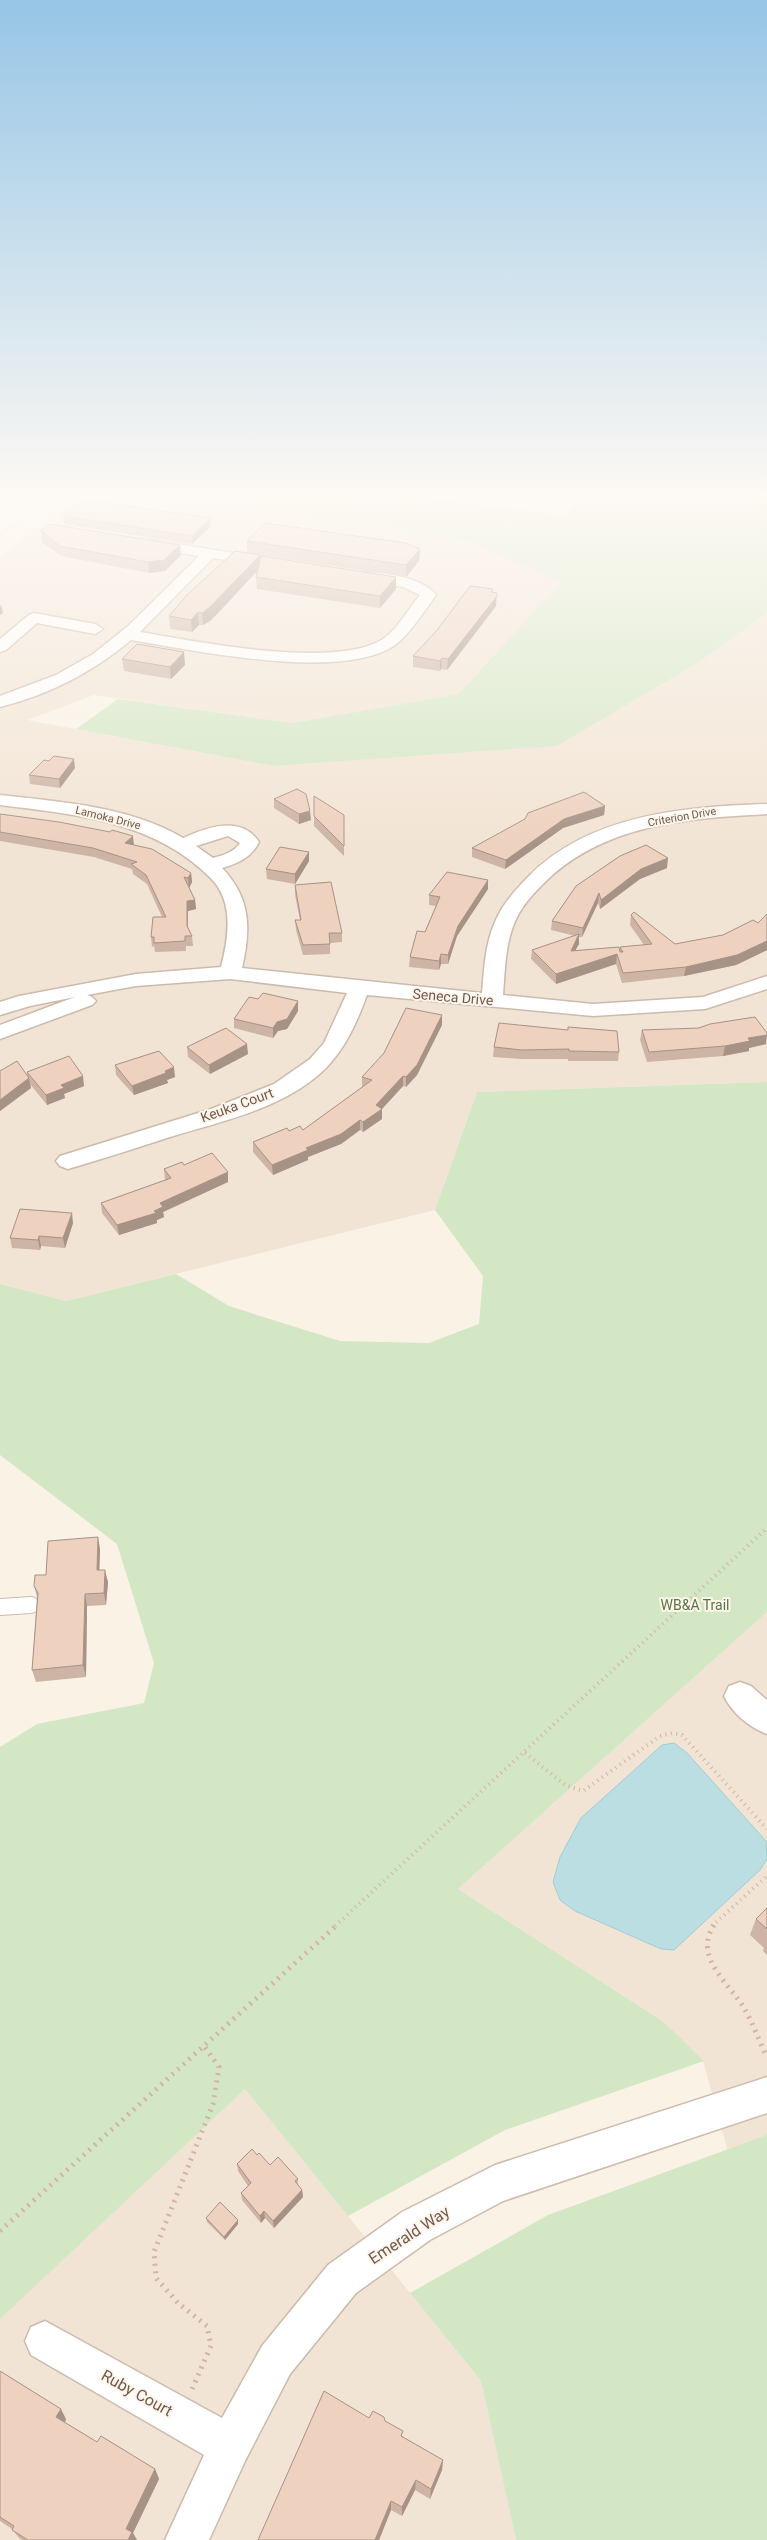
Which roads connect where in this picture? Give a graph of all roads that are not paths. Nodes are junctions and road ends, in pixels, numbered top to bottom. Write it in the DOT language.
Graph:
graph roads {
  1 [pos="147,614"];
  2 [pos="412,614"];
  3 [pos="95,629"];
  4 [pos="126,634"];
  5 [pos="0,647"];
  6 [pos="0,702"];
  7 [pos="0,800"];
  8 [pos="767,809"];
  9 [pos="184,844"];
  10 [pos="208,866"];
  11 [pos="230,973"];
  12 [pos="136,980"];
  13 [pos="767,982"];
  14 [pos="358,988"];
  15 [pos="492,1001"];
  16 [pos="0,1009"];
  17 [pos="0,1032"];
  18 [pos="68,1161"];
  19 [pos="31,1605"];
  20 [pos="0,1607"];
  21 [pos="740,1696"];
  22 [pos="767,1720"];
  23 [pos="767,2096"];
  24 [pos="45,2341"];
  25 [pos="230,2446"];
  26 [pos="187,2540"];
  1 -- 4 [label="street"];
  2 -- 4 [label="street"];
  3 -- 5 [label="street"];
  4 -- 6 [label="street"];
  7 -- 9 [label="street, Lamoka Drive"];
  8 -- 15 [label="street, Criterion Drive"];
  9 -- 10 [label="street, Lamoka Drive"];
  9 -- 10 [label="street"];
  10 -- 11 [label="street, Lamoka Drive"];
  11 -- 12 [label="street, Seneca Drive"];
  11 -- 14 [label="street, Seneca Drive"];
  12 -- 16 [label="street, Seneca Drive"];
  12 -- 17 [label="street, Seneca Drive"];
  13 -- 15 [label="street, Seneca Drive"];
  14 -- 15 [label="street, Seneca Drive"];
  14 -- 18 [label="street, Keuka Court"];
  19 -- 20 [label="lane"];
  21 -- 22 [label="street"];
  23 -- 25 [label="street, Emerald Way"];
  24 -- 25 [label="street, Ruby Court"];
  25 -- 26 [label="street, Emerald Way"];
}
